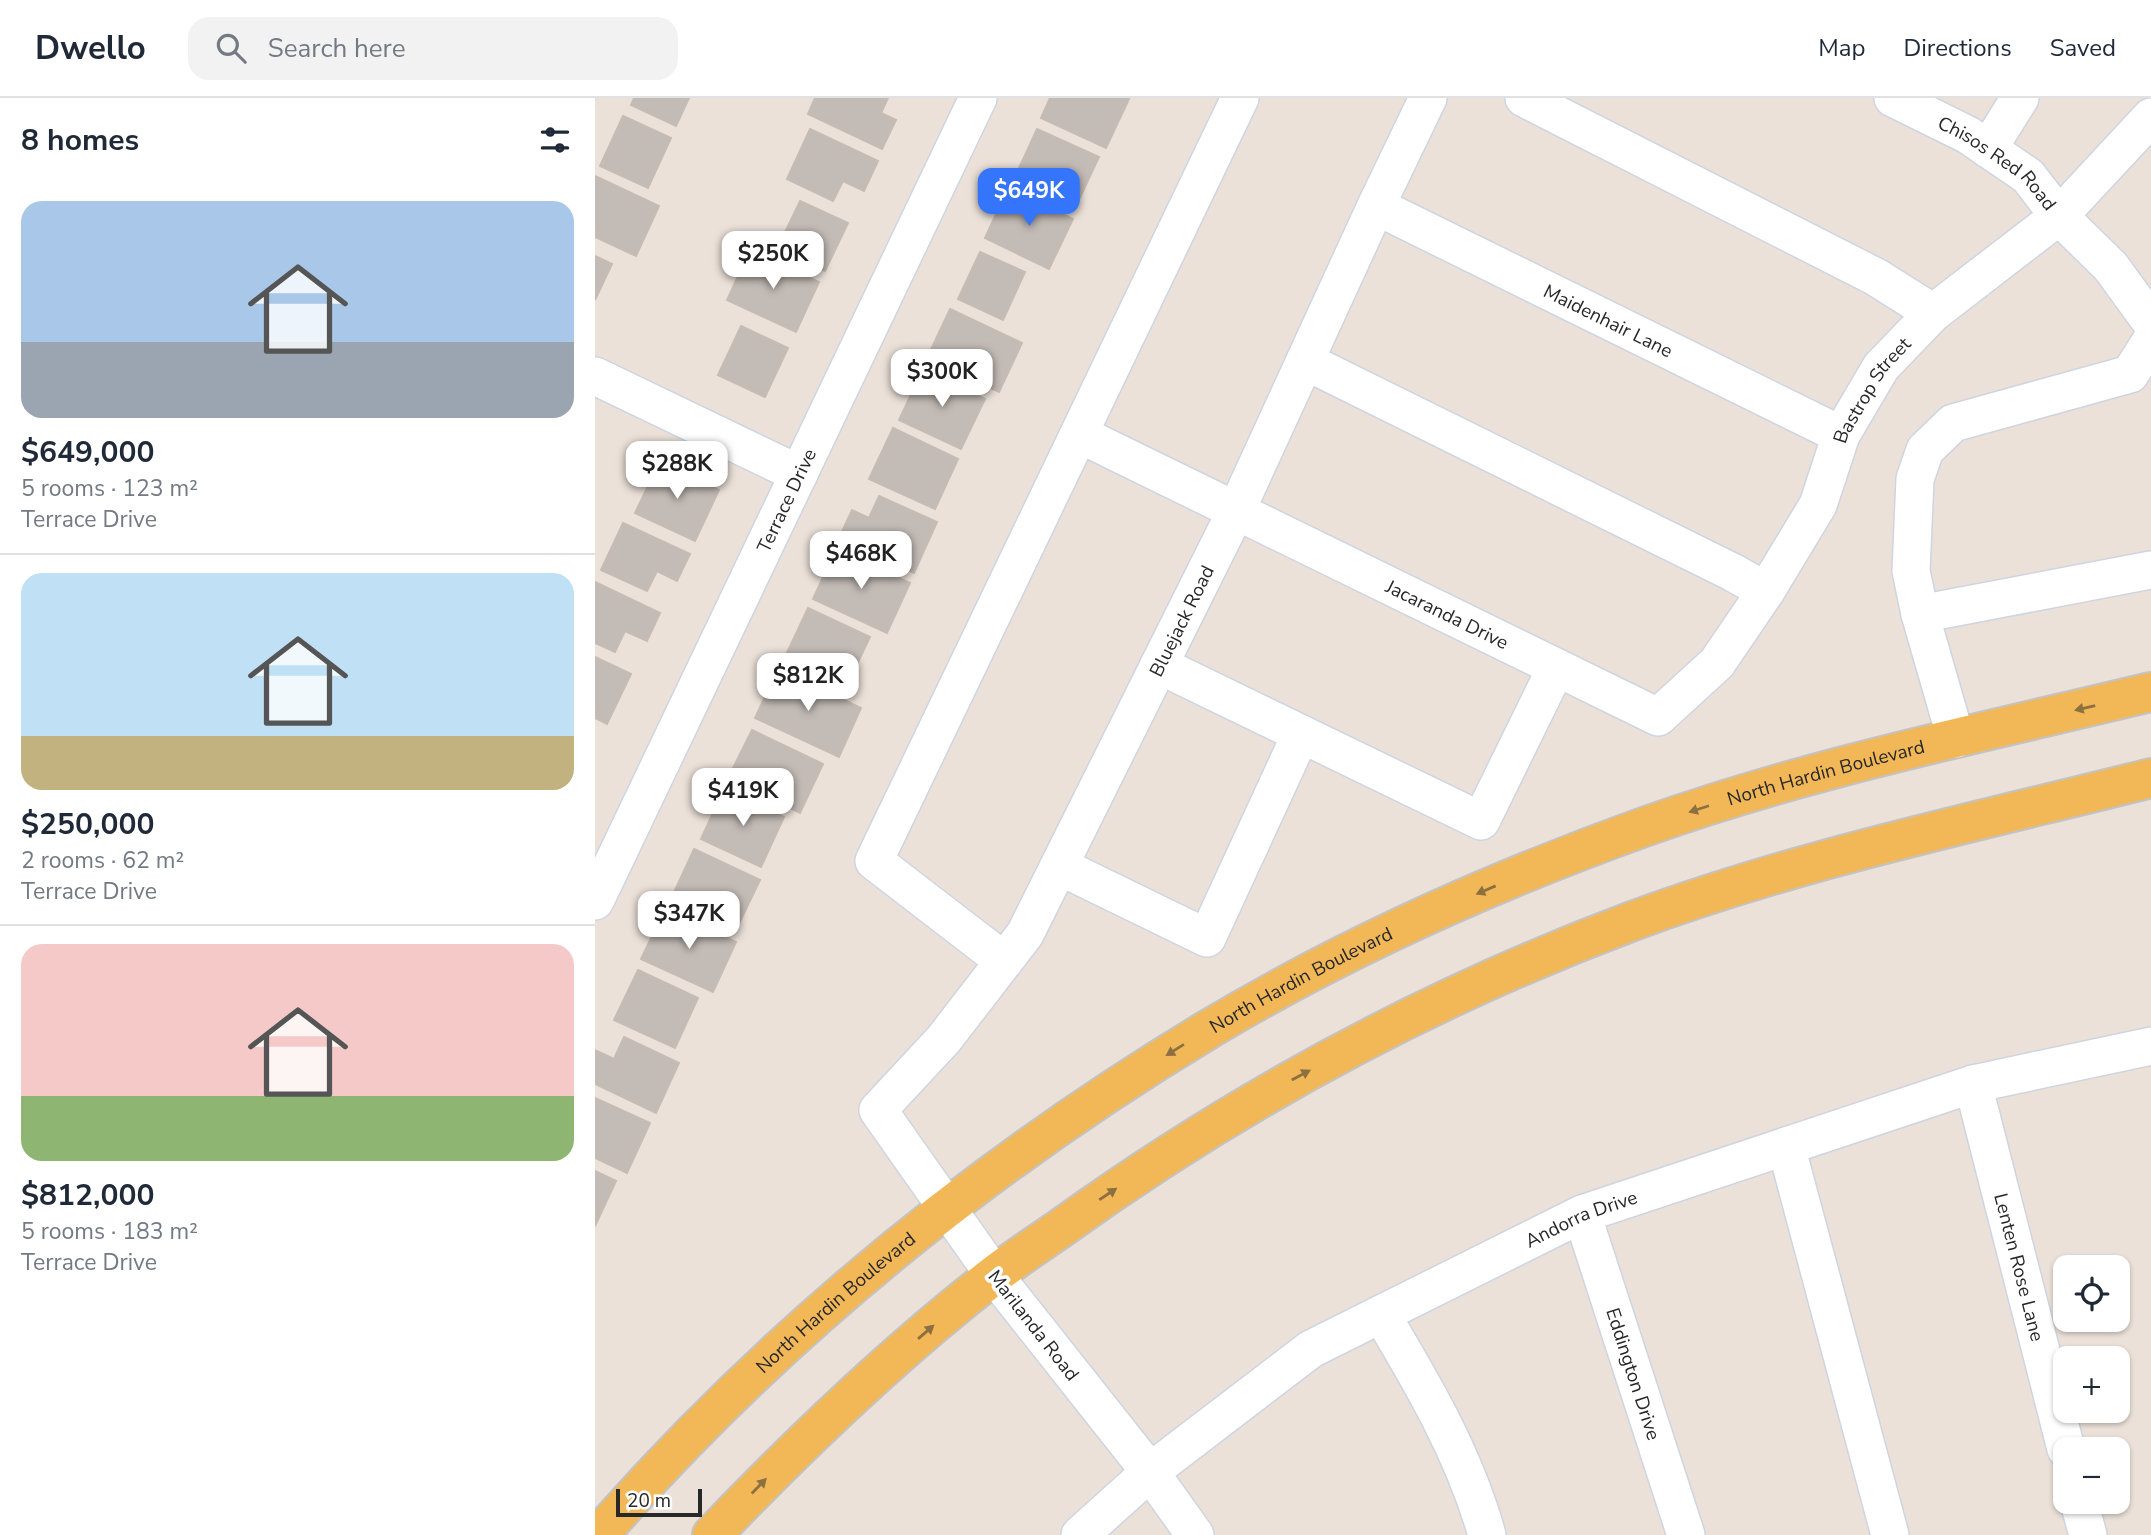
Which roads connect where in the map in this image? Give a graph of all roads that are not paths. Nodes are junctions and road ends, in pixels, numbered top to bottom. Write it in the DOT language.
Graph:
graph roads {
  1 [pos="978,98"];
  2 [pos="1240,98"];
  3 [pos="1428,98"];
  4 [pos="1524,98"];
  5 [pos="1893,98"];
  6 [pos="2020,98"];
  7 [pos="2151,117"];
  8 [pos="1989,149"];
  9 [pos="1376,206"];
  10 [pos="2059,216"];
  11 [pos="1933,313"];
  12 [pos="2151,323"];
  13 [pos="2151,341"];
  14 [pos="1305,361"];
  15 [pos="595,376"];
  16 [pos="1079,434"];
  17 [pos="1841,435"];
  18 [pos="799,474"];
  19 [pos="1236,511"];
  20 [pos="2151,570"];
  21 [pos="1766,591"];
  22 [pos="1920,614"];
  23 [pos="1159,665"];
  24 [pos="1556,668"];
  25 [pos="2151,692"];
  26 [pos="1658,717"];
  27 [pos="1301,734"];
  28 [pos="1956,739"];
  29 [pos="2151,778"];
  30 [pos="1059,866"];
  31 [pos="595,901"];
  32 [pos="1004,961"];
  33 [pos="2151,1046"];
  34 [pos="1973,1084"];
  35 [pos="879,1110"];
  36 [pos="1786,1146"];
  37 [pos="947,1209"];
  38 [pos="1582,1214"];
  39 [pos="994,1275"];
  40 [pos="1381,1314"];
  41 [pos="2063,1437"];
  42 [pos="1150,1472"];
  43 [pos="2082,1514"];
  44 [pos="599,1535"];
  45 [pos="712,1535"];
  46 [pos="1080,1535"];
  47 [pos="1195,1535"];
  48 [pos="1487,1535"];
  49 [pos="1686,1535"];
  50 [pos="1890,1535"];
  51 [pos="2088,1535"];
  1 -- 18 [label="street, Terrace Drive"];
  2 -- 16 [label="street"];
  3 -- 9 [label="street, Bluejack Road"];
  4 -- 11 [label="street"];
  5 -- 8 [label="street, Chisos Red Road"];
  6 -- 8 [label="street"];
  7 -- 10 [label="street, Bastrop Street"];
  8 -- 10 [label="street, Chisos Red Road"];
  9 -- 14 [label="street, Bluejack Road"];
  9 -- 17 [label="street, Maidenhair Lane"];
  10 -- 11 [label="street, Bastrop Street"];
  10 -- 12 [label="street, Chisos Red Road"];
  11 -- 17 [label="street, Bastrop Street"];
  13 -- 22 [label="street"];
  14 -- 19 [label="street, Bluejack Road"];
  14 -- 21 [label="street"];
  15 -- 18 [label="street"];
  16 -- 19 [label="street, Jacaranda Drive"];
  16 -- 32 [label="street"];
  17 -- 21 [label="street, Bastrop Street"];
  18 -- 31 [label="street, Terrace Drive"];
  19 -- 23 [label="street, Bluejack Road"];
  19 -- 24 [label="street, Jacaranda Drive"];
  20 -- 22 [label="street"];
  21 -- 26 [label="street, Bastrop Street"];
  22 -- 28 [label="street"];
  23 -- 27 [label="street"];
  23 -- 30 [label="street, Bluejack Road"];
  24 -- 26 [label="street, Jacaranda Drive"];
  24 -- 27 [label="street"];
  25 -- 28 [label="main road, North Hardin Boulevard, one-way"];
  27 -- 30 [label="street"];
  28 -- 37 [label="main road, North Hardin Boulevard, one-way"];
  39 -- 29 [label="main road, one-way"];
  30 -- 32 [label="street, Bluejack Road"];
  32 -- 35 [label="street, Bluejack Road"];
  33 -- 34 [label="street, Andorra Drive"];
  34 -- 36 [label="street, Andorra Drive"];
  34 -- 41 [label="street, Lenten Rose Lane"];
  35 -- 37 [label="street, Marilanda Road"];
  36 -- 38 [label="street, Andorra Drive"];
  36 -- 50 [label="street"];
  37 -- 39 [label="street, Marilanda Road"];
  37 -- 44 [label="main road, North Hardin Boulevard"];
  38 -- 40 [label="street, Andorra Drive"];
  38 -- 49 [label="street, Eddington Drive"];
  39 -- 42 [label="street, Marilanda Road"];
  45 -- 39 [label="main road, one-way"];
  40 -- 42 [label="street, Andorra Drive"];
  40 -- 48 [label="street"];
  42 -- 46 [label="street, Andorra Drive"];
  42 -- 47 [label="street, Marilanda Road"];
  43 -- 51 [label="street"];
}
